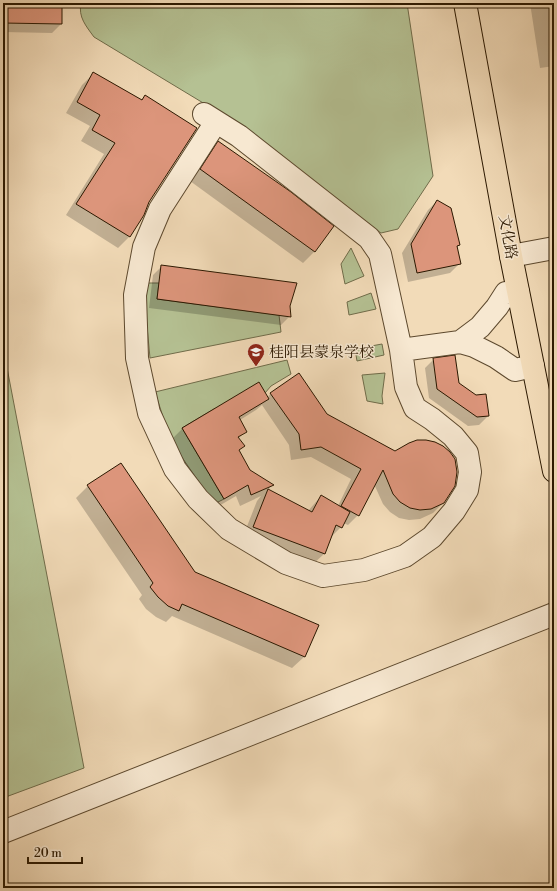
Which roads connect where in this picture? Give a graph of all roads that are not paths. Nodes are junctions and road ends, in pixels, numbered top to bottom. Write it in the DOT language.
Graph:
graph roads {
  1 [pos="465,3"];
  2 [pos="554,248"];
  3 [pos="511,256"];
  4 [pos="518,292"];
  5 [pos="460,342"];
  6 [pos="401,350"];
  7 [pos="533,366"];
  8 [pos="554,471"];
  9 [pos="554,614"];
  10 [pos="3,832"];
  1 -- 3 [label="main road, 文化路"];
  2 -- 3 [label="street"];
  3 -- 4 [label="main road, 文化路"];
  4 -- 5 [label="street"];
  4 -- 7 [label="main road, 文化路"];
  5 -- 6 [label="street"];
  5 -- 7 [label="street"];
  6 -- 6 [label="street"];
  7 -- 8 [label="main road, 文化路"];
  9 -- 10 [label="street"];
}
